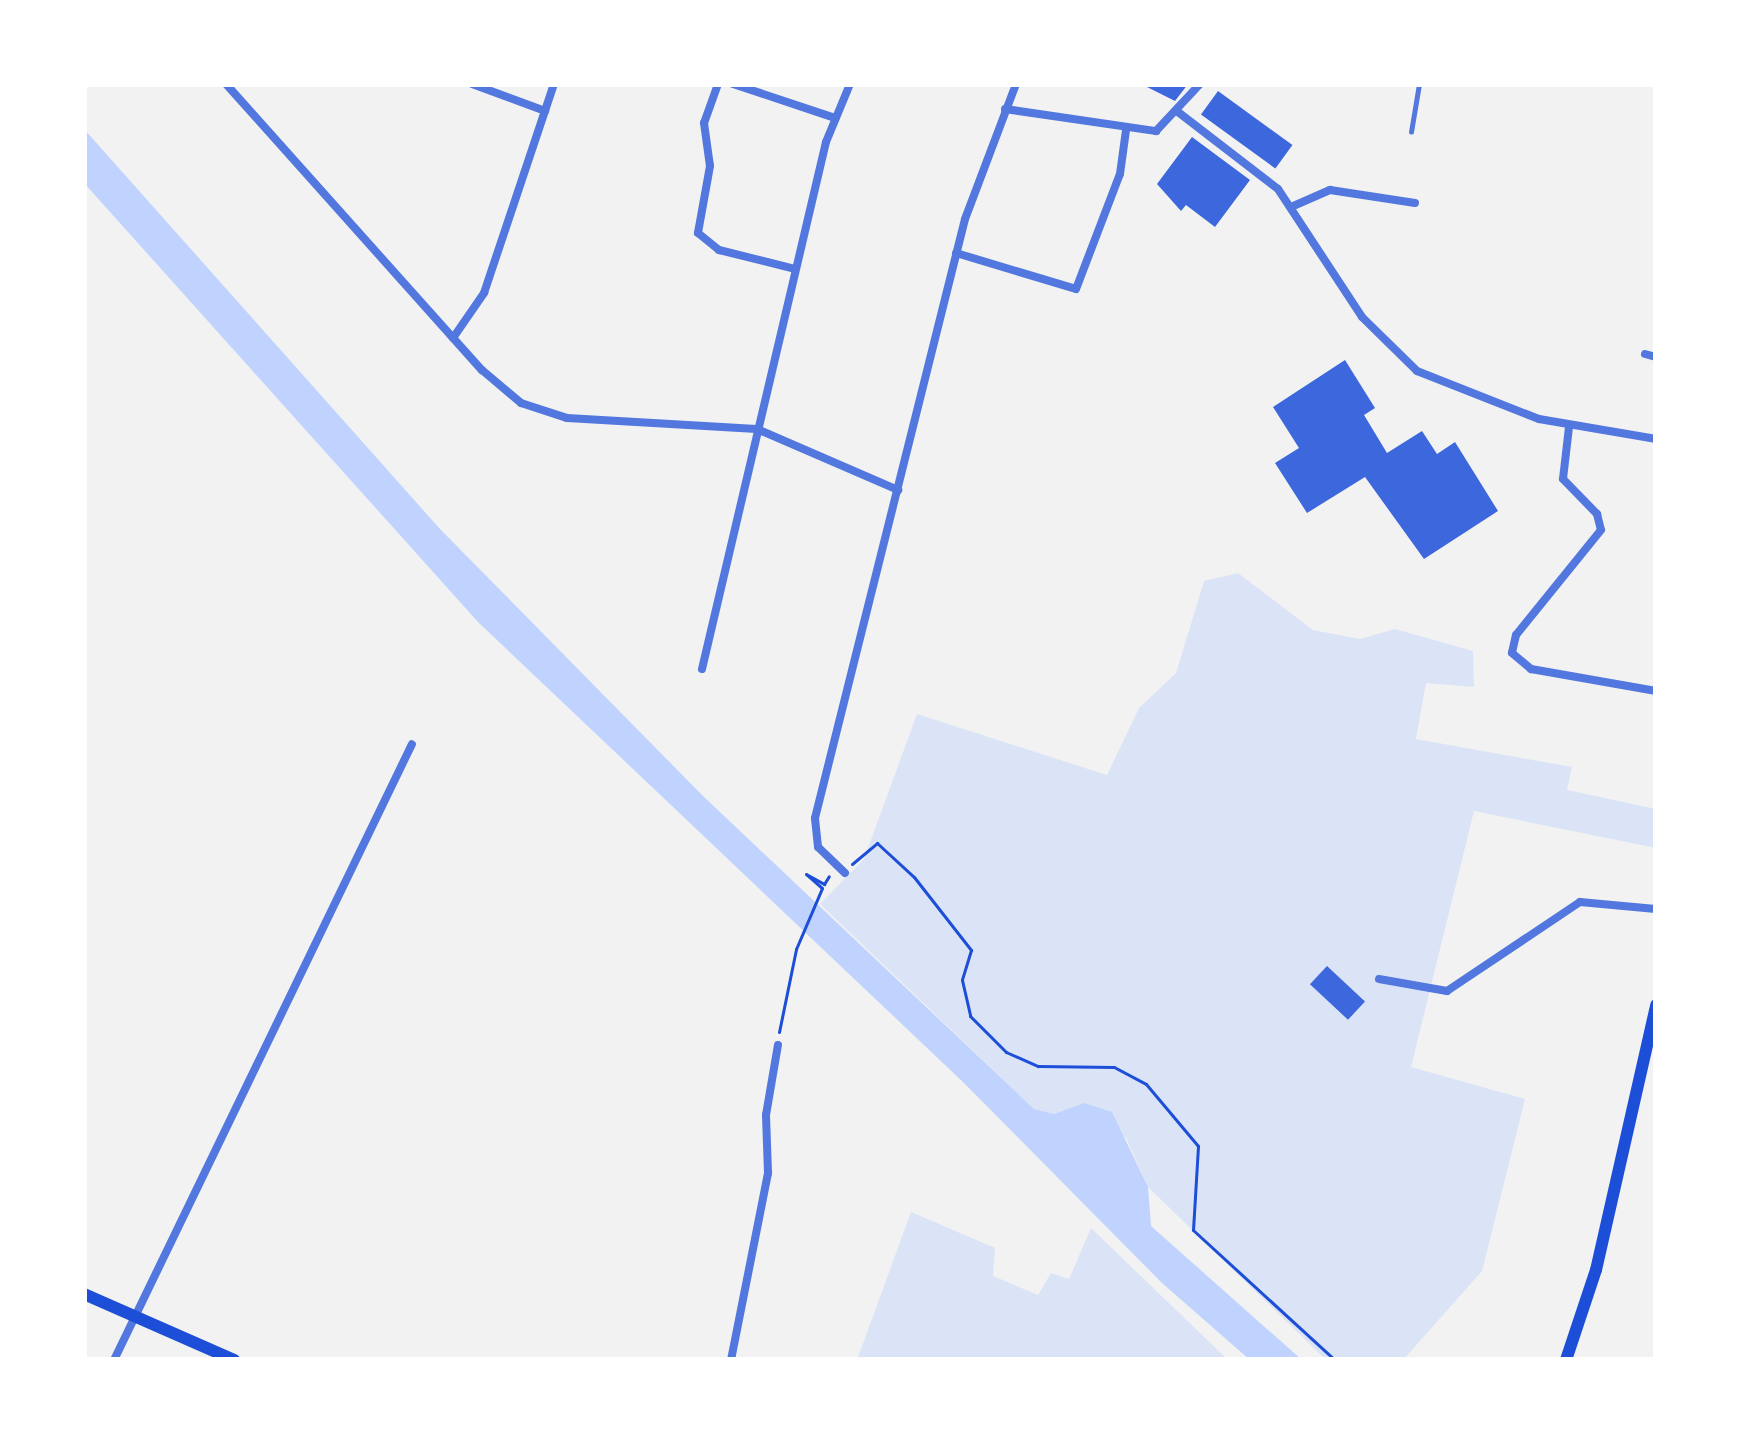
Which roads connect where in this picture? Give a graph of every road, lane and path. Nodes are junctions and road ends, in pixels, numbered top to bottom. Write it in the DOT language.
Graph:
graph roads {
  1 [pos="226,84"];
  2 [pos="472,84"];
  3 [pos="554,84"];
  4 [pos="718,84"];
  5 [pos="733,84"];
  6 [pos="850,84"];
  7 [pos="1016,84"];
  8 [pos="1200,84"];
  9 [pos="1419,84"];
  10 [pos="1005,110"];
  11 [pos="545,111"];
  12 [pos="1178,112"];
  13 [pos="835,118"];
  14 [pos="1126,130"];
  15 [pos="1411,132"];
  16 [pos="1415,203"];
  17 [pos="1291,207"];
  18 [pos="956,253"];
  19 [pos="795,269"];
  20 [pos="453,338"];
  21 [pos="1645,354"];
  22 [pos="1656,357"];
  23 [pos="1569,427"];
  24 [pos="757,429"];
  25 [pos="1656,439"];
  26 [pos="898,490"];
  27 [pos="702,669"];
  28 [pos="1656,691"];
  29 [pos="412,744"];
  30 [pos="845,873"];
  31 [pos="823,886"];
  32 [pos="1656,909"];
  33 [pos="1378,979"];
  34 [pos="1656,1005"];
  35 [pos="780,1019"];
  36 [pos="778,1046"];
  37 [pos="1651,1057"];
  38 [pos="84,1294"];
  39 [pos="136,1317"];
  40 [pos="114,1360"];
  41 [pos="233,1360"];
  42 [pos="731,1360"];
  43 [pos="1335,1360"];
  44 [pos="1567,1360"];
  1 -- 20 [label="street"];
  2 -- 11 [label="street"];
  3 -- 11 [label="street"];
  4 -- 19 [label="street"];
  5 -- 13 [label="street"];
  6 -- 13 [label="street"];
  7 -- 10 [label="street"];
  8 -- 12 [label="street"];
  9 -- 15 [label="lane"];
  10 -- 14 [label="street"];
  10 -- 18 [label="street"];
  11 -- 20 [label="street"];
  12 -- 14 [label="street"];
  12 -- 17 [label="street"];
  13 -- 19 [label="street"];
  14 -- 18 [label="street"];
  16 -- 17 [label="street"];
  17 -- 23 [label="street"];
  18 -- 26 [label="street"];
  19 -- 24 [label="street"];
  20 -- 24 [label="street"];
  21 -- 22 [label="street"];
  23 -- 25 [label="street"];
  23 -- 28 [label="street"];
  24 -- 26 [label="street"];
  24 -- 27 [label="street"];
  26 -- 30 [label="street"];
  29 -- 39 [label="street"];
  30 -- 43 [label="path"];
  31 -- 35 [label="path"];
  32 -- 33 [label="street"];
  34 -- 37 [label="main road"];
  36 -- 42 [label="street"];
  37 -- 44 [label="main road"];
  38 -- 39 [label="main road"];
  39 -- 40 [label="street"];
  39 -- 41 [label="main road"];
}
